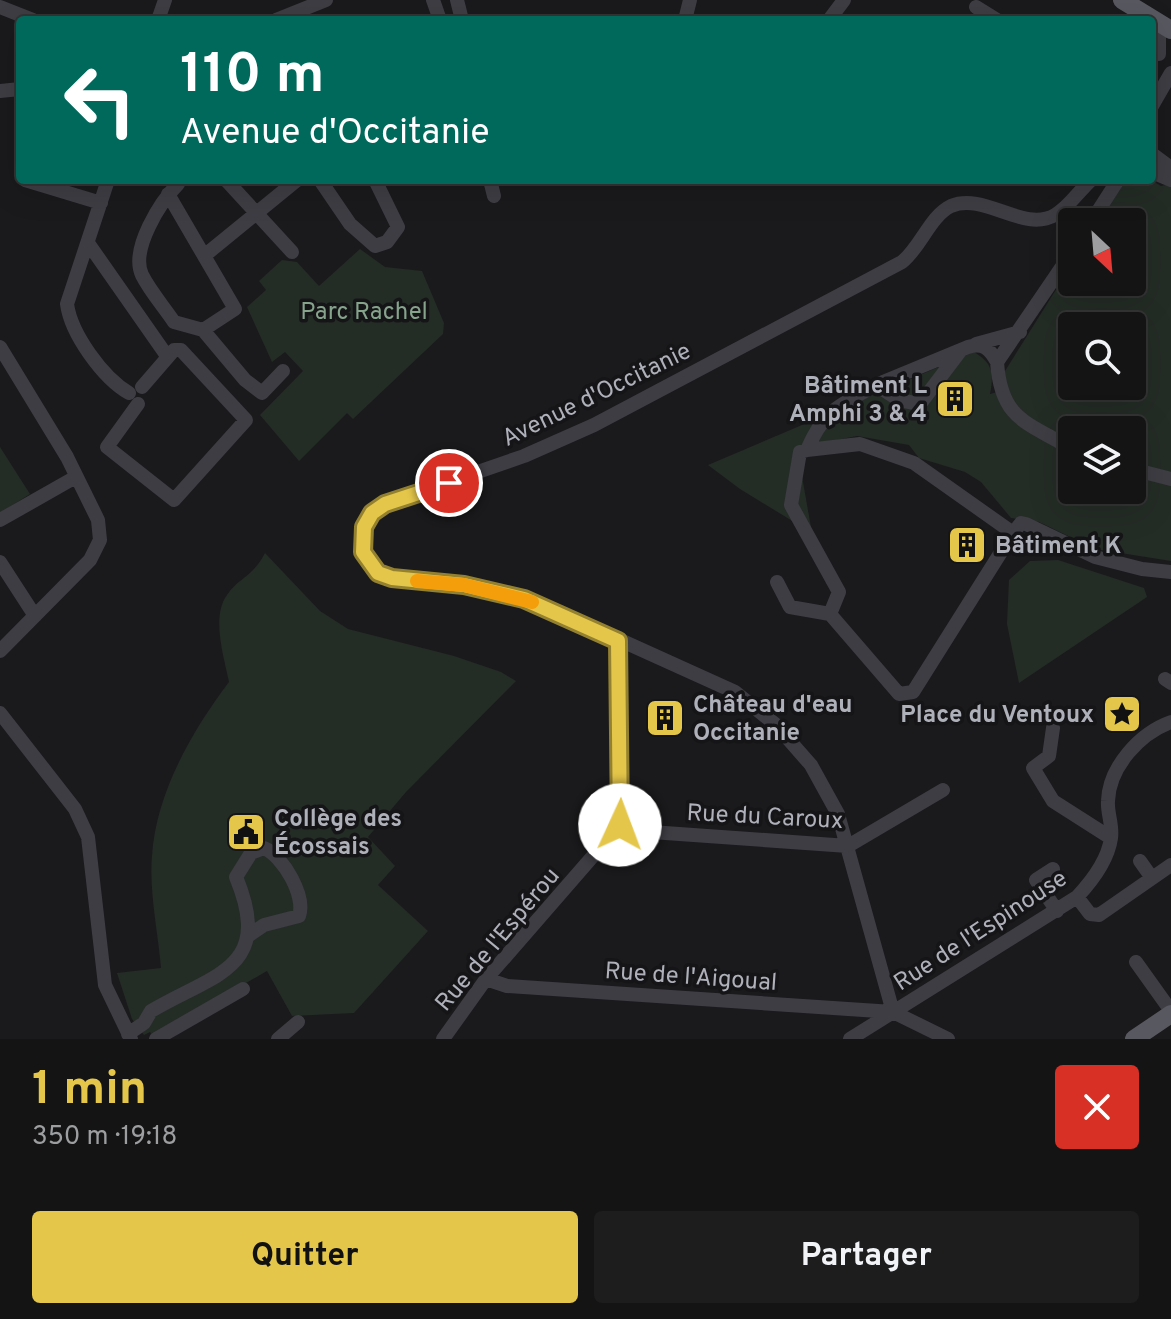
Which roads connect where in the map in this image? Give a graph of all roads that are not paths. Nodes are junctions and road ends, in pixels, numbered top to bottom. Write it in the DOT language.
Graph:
graph roads {
  1 [pos="326,0"];
  2 [pos="1122,0"];
  3 [pos="0,7"];
  4 [pos="976,7"];
  5 [pos="23,16"];
  6 [pos="286,16"];
  7 [pos="991,16"];
  8 [pos="1149,16"];
  9 [pos="1156,27"];
  10 [pos="1171,36"];
  11 [pos="1156,51"];
  12 [pos="1156,60"];
  13 [pos="1156,62"];
  14 [pos="1169,77"];
  15 [pos="1156,99"];
  16 [pos="38,184"];
  17 [pos="107,184"];
  18 [pos="176,184"];
  19 [pos="230,184"];
  20 [pos="292,184"];
  21 [pos="323,184"];
  22 [pos="377,184"];
  23 [pos="491,184"];
  24 [pos="1086,184"];
  25 [pos="1115,184"];
  26 [pos="494,196"];
  27 [pos="101,203"];
  28 [pos="1100,208"];
  29 [pos="257,215"];
  30 [pos="88,243"];
  31 [pos="292,252"];
  32 [pos="204,256"];
  33 [pos="1058,274"];
  34 [pos="203,330"];
  35 [pos="1020,332"];
  36 [pos="976,344"];
  37 [pos="0,347"];
  38 [pos="961,350"];
  39 [pos="167,356"];
  40 [pos="997,362"];
  41 [pos="283,371"];
  42 [pos="876,385"];
  43 [pos="136,395"];
  44 [pos="1058,440"];
  45 [pos="807,450"];
  46 [pos="1146,471"];
  47 [pos="74,478"];
  48 [pos="1171,479"];
  49 [pos="0,520"];
  50 [pos="1013,533"];
  51 [pos="0,562"];
  52 [pos="1171,572"];
  53 [pos="786,589"];
  54 [pos="830,614"];
  55 [pos="35,616"];
  56 [pos="618,641"];
  57 [pos="0,651"];
  58 [pos="0,713"];
  59 [pos="1171,722"];
  60 [pos="1053,728"];
  61 [pos="943,790"];
  62 [pos="620,825"];
  63 [pos="1111,838"];
  64 [pos="848,846"];
  65 [pos="1140,861"];
  66 [pos="1171,865"];
  67 [pos="1053,869"];
  68 [pos="1152,878"];
  69 [pos="1077,897"];
  70 [pos="1057,911"];
  71 [pos="248,936"];
  72 [pos="1136,962"];
  73 [pos="486,979"];
  74 [pos="243,989"];
  75 [pos="893,1012"];
  76 [pos="1169,1017"];
  77 [pos="298,1022"];
  78 [pos="129,1037"];
  79 [pos="156,1039"];
  80 [pos="278,1039"];
  81 [pos="443,1039"];
  82 [pos="850,1039"];
  83 [pos="948,1039"];
  84 [pos="1134,1039"];
  1 -- 6 [label="street"];
  2 -- 8 [label="main road"];
  3 -- 5 [label="street"];
  4 -- 7 [label="street"];
  9 -- 11 [label="street"];
  10 -- 12 [label="street"];
  13 -- 14 [label="street"];
  14 -- 15 [label="street"];
  16 -- 27 [label="street"];
  17 -- 27 [label="street"];
  18 -- 32 [label="street"];
  18 -- 34 [label="street"];
  19 -- 29 [label="street"];
  20 -- 29 [label="street"];
  21 -- 22 [label="street"];
  23 -- 26 [label="street"];
  24 -- 56 [label="street, Avenue d'Occitanie"];
  25 -- 28 [label="street"];
  27 -- 30 [label="street"];
  29 -- 31 [label="street"];
  29 -- 32 [label="street"];
  30 -- 39 [label="street"];
  30 -- 43 [label="street"];
  32 -- 34 [label="street"];
  33 -- 35 [label="street"];
  34 -- 41 [label="street"];
  35 -- 36 [label="street"];
  35 -- 40 [label="street"];
  36 -- 38 [label="street"];
  36 -- 40 [label="street"];
  37 -- 47 [label="street"];
  38 -- 42 [label="street"];
  38 -- 42 [label="street"];
  39 -- 43 [label="street"];
  39 -- 43 [label="street"];
  40 -- 44 [label="street"];
  42 -- 45 [label="street"];
  45 -- 50 [label="street"];
  45 -- 54 [label="street"];
  46 -- 48 [label="street"];
  47 -- 49 [label="street"];
  47 -- 55 [label="street"];
  50 -- 52 [label="street"];
  50 -- 54 [label="street"];
  51 -- 55 [label="street"];
  53 -- 54 [label="street"];
  55 -- 57 [label="street"];
  56 -- 62 [label="street"];
  56 -- 64 [label="street, Avenue d'Occitanie"];
  58 -- 78 [label="street"];
  59 -- 63 [label="street, Rue de l'Espinouse"];
  60 -- 63 [label="street"];
  61 -- 64 [label="street, Rue du Caroux"];
  62 -- 64 [label="street, Rue du Caroux"];
  62 -- 73 [label="street, Rue de l'Espérou"];
  63 -- 69 [label="street, Rue de l'Espinouse"];
  64 -- 75 [label="street, Avenue d'Occitanie"];
  65 -- 68 [label="street"];
  66 -- 68 [label="street"];
  67 -- 70 [label="street"];
  68 -- 69 [label="street"];
  69 -- 70 [label="street, Rue de l'Espinouse"];
  70 -- 75 [label="street, Rue de l'Espinouse"];
  71 -- 71 [label="street"];
  71 -- 78 [label="street"];
  72 -- 76 [label="street"];
  73 -- 75 [label="street, Rue de l'Aigoual"];
  73 -- 81 [label="street, Rue de l'Espérou"];
  74 -- 79 [label="street"];
  75 -- 82 [label="street, Rue de l'Espinouse"];
  75 -- 83 [label="street"];
  76 -- 84 [label="main road"];
  77 -- 80 [label="street"];
}
